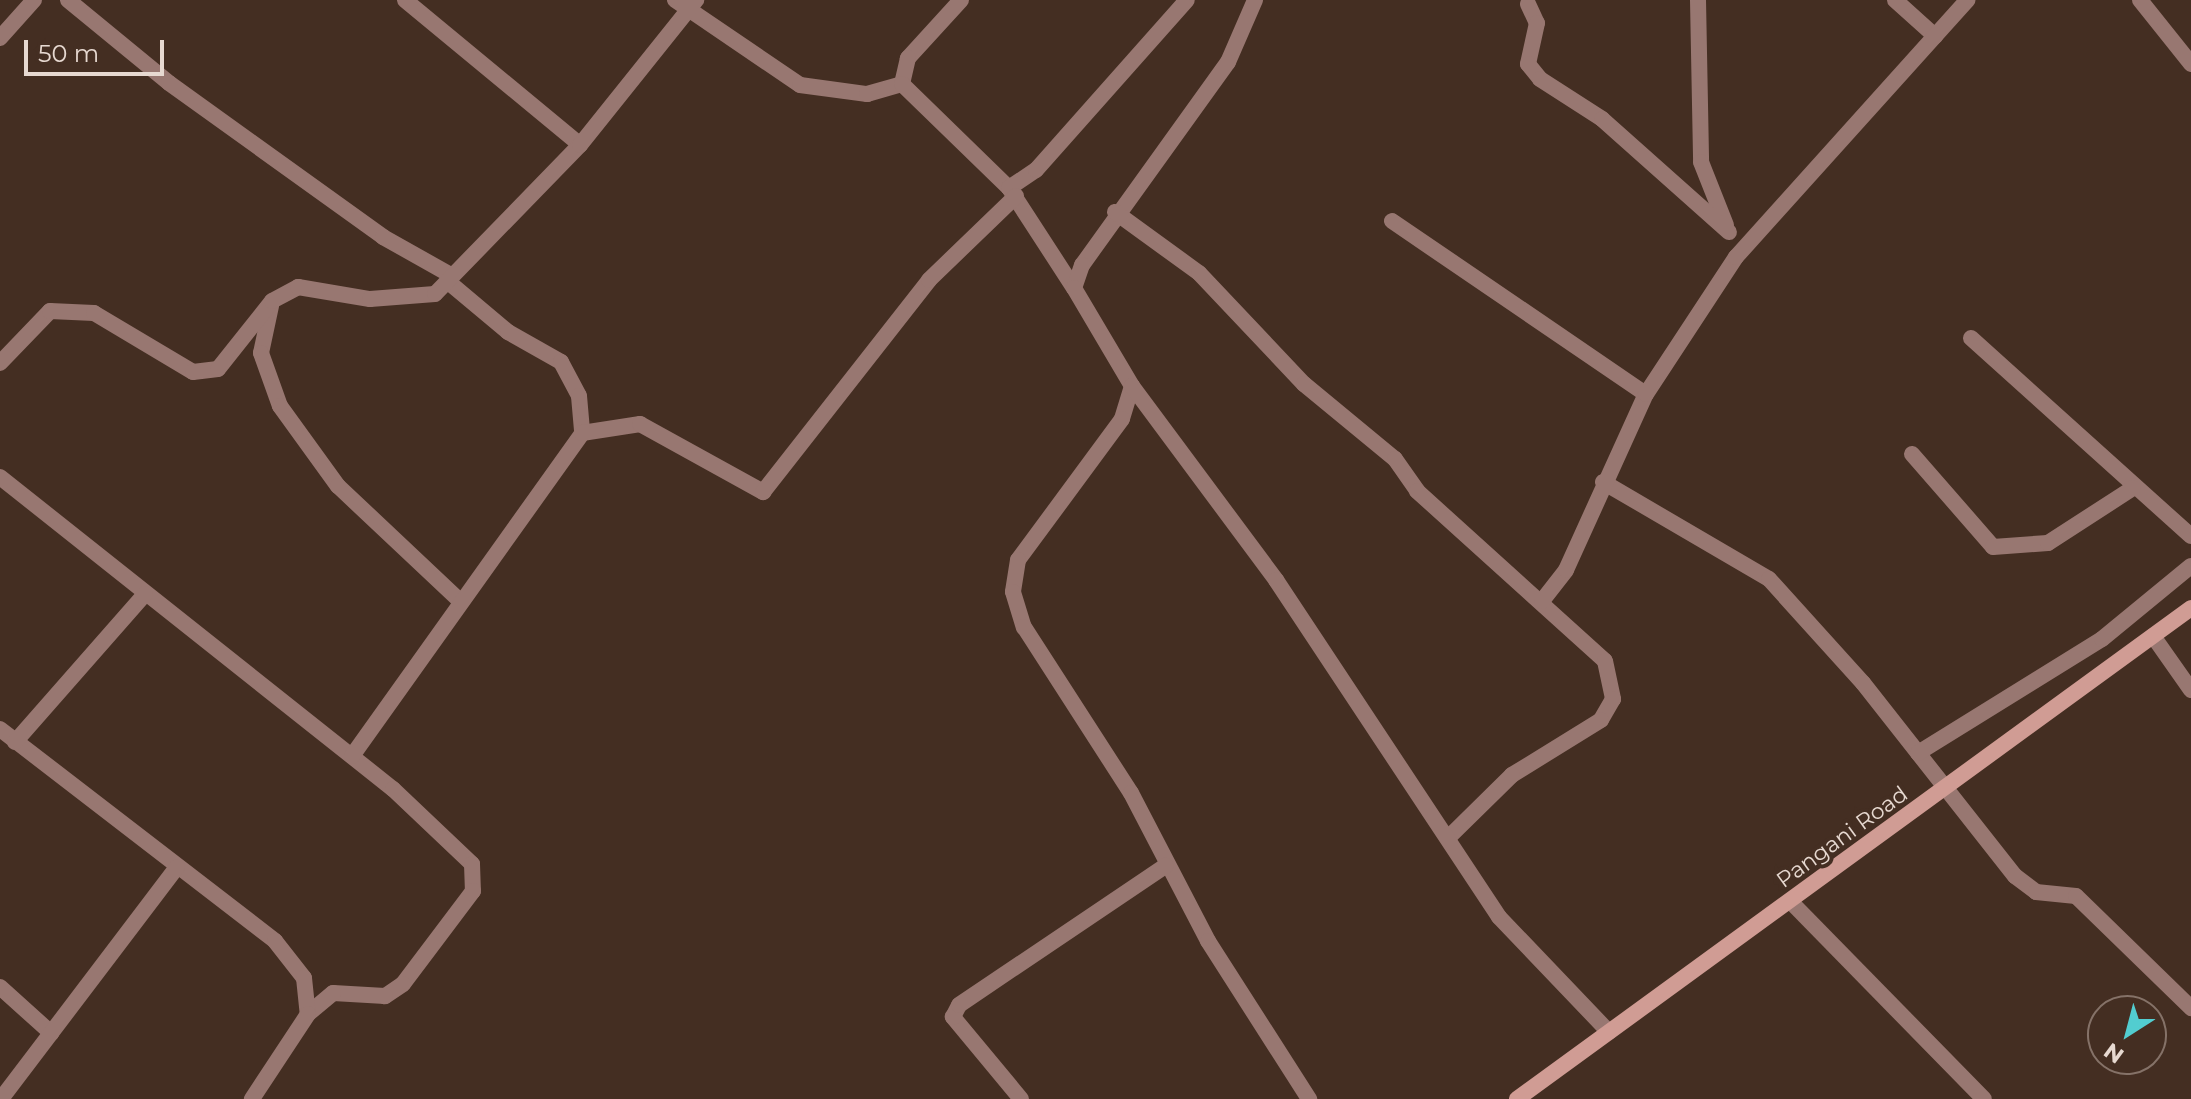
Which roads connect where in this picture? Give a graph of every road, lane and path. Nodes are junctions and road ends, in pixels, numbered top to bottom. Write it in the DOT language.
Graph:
graph roads {
  1 [pos="34,0"];
  2 [pos="68,0"];
  3 [pos="405,0"];
  4 [pos="961,0"];
  5 [pos="1187,0"];
  6 [pos="1698,0"];
  7 [pos="1895,0"];
  8 [pos="1967,0"];
  9 [pos="2140,0"];
  10 [pos="1257,1"];
  11 [pos="686,3"];
  12 [pos="1528,4"];
  13 [pos="1935,36"];
  14 [pos="0,38"];
  15 [pos="2190,61"];
  16 [pos="902,84"];
  17 [pos="580,145"];
  18 [pos="1013,192"];
  19 [pos="1115,212"];
  20 [pos="1392,221"];
  21 [pos="1729,232"];
  22 [pos="1736,257"];
  23 [pos="450,280"];
  24 [pos="1074,288"];
  25 [pos="272,301"];
  26 [pos="1971,338"];
  27 [pos="0,363"];
  28 [pos="1132,386"];
  29 [pos="1646,394"];
  30 [pos="582,433"];
  31 [pos="1912,454"];
  32 [pos="0,477"];
  33 [pos="1603,482"];
  34 [pos="2133,488"];
  35 [pos="2191,536"];
  36 [pos="2191,566"];
  37 [pos="145,594"];
  38 [pos="457,598"];
  39 [pos="1542,601"];
  40 [pos="2191,608"];
  41 [pos="2153,636"];
  42 [pos="2191,690"];
  43 [pos="0,729"];
  44 [pos="15,742"];
  45 [pos="1918,753"];
  46 [pos="352,756"];
  47 [pos="1945,790"];
  48 [pos="1448,838"];
  49 [pos="1165,866"];
  50 [pos="177,867"];
  51 [pos="1790,901"];
  52 [pos="0,987"];
  53 [pos="2191,1008"];
  54 [pos="308,1014"];
  55 [pos="1609,1032"];
  56 [pos="51,1033"];
  57 [pos="1,1099"];
  58 [pos="252,1099"];
  59 [pos="1021,1099"];
  60 [pos="1309,1099"];
  61 [pos="1517,1099"];
  62 [pos="1984,1099"];
  1 -- 14 [label="street"];
  2 -- 23 [label="street"];
  3 -- 17 [label="street"];
  4 -- 16 [label="street"];
  5 -- 18 [label="street"];
  6 -- 21 [label="street"];
  7 -- 13 [label="street"];
  8 -- 13 [label="street"];
  9 -- 15 [label="street"];
  10 -- 19 [label="street"];
  11 -- 16 [label="street"];
  11 -- 17 [label="street"];
  12 -- 21 [label="street"];
  13 -- 22 [label="street"];
  16 -- 18 [label="street"];
  17 -- 23 [label="street"];
  18 -- 24 [label="street"];
  18 -- 30 [label="street"];
  19 -- 24 [label="street"];
  19 -- 39 [label="street"];
  20 -- 29 [label="street"];
  21 -- 22 [label="street"];
  22 -- 29 [label="street"];
  23 -- 25 [label="street"];
  23 -- 30 [label="street"];
  24 -- 28 [label="street"];
  25 -- 27 [label="street"];
  25 -- 38 [label="street"];
  26 -- 34 [label="street"];
  28 -- 48 [label="street"];
  28 -- 49 [label="street"];
  29 -- 33 [label="street"];
  30 -- 38 [label="street"];
  31 -- 34 [label="street"];
  32 -- 37 [label="street"];
  33 -- 39 [label="street"];
  33 -- 45 [label="street"];
  34 -- 35 [label="street"];
  36 -- 45 [label="street"];
  37 -- 44 [label="street"];
  37 -- 46 [label="street"];
  38 -- 46 [label="street"];
  39 -- 48 [label="street"];
  40 -- 41 [label="main road, Pangani Road"];
  41 -- 42 [label="street"];
  41 -- 47 [label="main road, Pangani Road"];
  43 -- 44 [label="street"];
  44 -- 50 [label="street"];
  45 -- 47 [label="street"];
  46 -- 54 [label="street"];
  47 -- 51 [label="main road, Pangani Road"];
  47 -- 53 [label="street"];
  48 -- 55 [label="street"];
  49 -- 59 [label="street"];
  49 -- 60 [label="street"];
  50 -- 54 [label="street"];
  50 -- 56 [label="street"];
  51 -- 55 [label="main road, Pangani Road"];
  51 -- 62 [label="street"];
  52 -- 56 [label="street"];
  54 -- 58 [label="street"];
  55 -- 61 [label="main road, Pangani Road"];
  56 -- 57 [label="street"];
}
